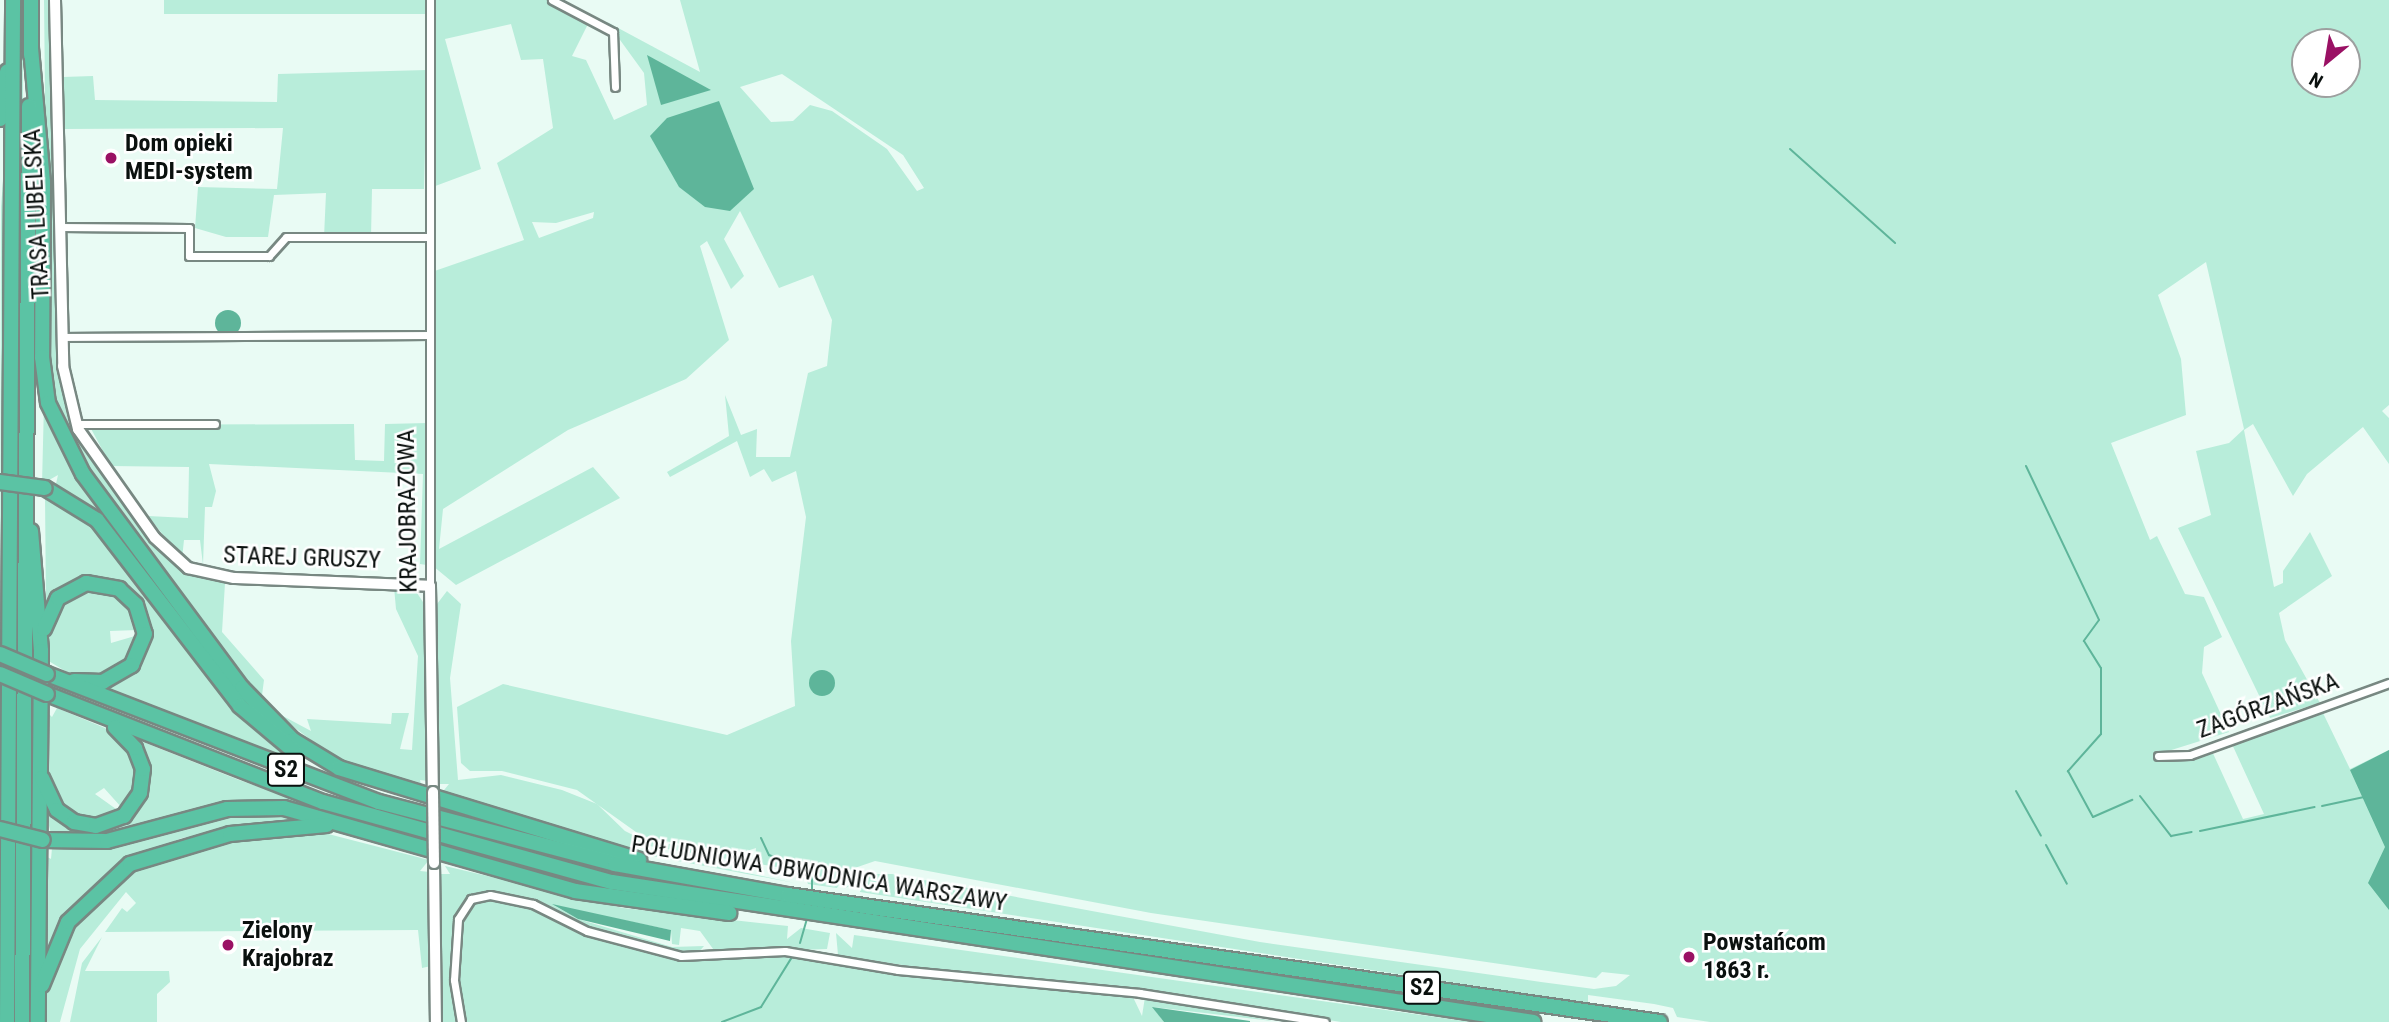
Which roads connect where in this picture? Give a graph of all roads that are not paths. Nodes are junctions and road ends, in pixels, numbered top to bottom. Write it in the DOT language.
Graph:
graph roads {
  1 [pos="13,0"];
  2 [pos="31,0"];
  3 [pos="55,0"];
  4 [pos="430,0"];
  5 [pos="552,0"];
  6 [pos="12,43"];
  7 [pos="31,48"];
  8 [pos="615,87"];
  9 [pos="0,119"];
  10 [pos="60,227"];
  11 [pos="426,237"];
  12 [pos="427,335"];
  13 [pos="62,337"];
  14 [pos="76,424"];
  15 [pos="215,424"];
  16 [pos="0,482"];
  17 [pos="24,500"];
  18 [pos="430,586"];
  19 [pos="41,651"];
  20 [pos="0,654"];
  21 [pos="0,674"];
  22 [pos="47,674"];
  23 [pos="2389,683"];
  24 [pos="99,716"];
  25 [pos="2158,756"];
  26 [pos="40,765"];
  27 [pos="415,795"];
  28 [pos="0,829"];
  29 [pos="362,831"];
  30 [pos="0,869"];
  31 [pos="745,888"];
  32 [pos="9,899"];
  33 [pos="796,915"];
  34 [pos="38,1016"];
  35 [pos="7,1022"];
  36 [pos="22,1022"];
  37 [pos="436,1022"];
  38 [pos="461,1022"];
  39 [pos="1325,1022"];
  40 [pos="1533,1022"];
  41 [pos="1660,1022"];
  1 -- 6 [label="highway"];
  2 -- 7 [label="highway"];
  3 -- 10 [label="street, TRASA LUBELSKA"];
  4 -- 11 [label="street, KRAJOBRAZOWA"];
  5 -- 8 [label="street"];
  6 -- 9 [label="highway"];
  6 -- 32 [label="highway"];
  7 -- 17 [label="highway"];
  7 -- 27 [label="highway"];
  10 -- 11 [label="street"];
  10 -- 13 [label="street, TRASA LUBELSKA"];
  11 -- 12 [label="street, KRAJOBRAZOWA"];
  12 -- 13 [label="street"];
  12 -- 18 [label="street, KRAJOBRAZOWA"];
  13 -- 14 [label="street, TRASA LUBELSKA"];
  14 -- 15 [label="street"];
  14 -- 18 [label="street, STAREJ GRUSZY"];
  16 -- 27 [label="highway, bridge"];
  17 -- 19 [label="highway"];
  17 -- 36 [label="highway"];
  18 -- 37 [label="street, KRAJOBRAZOWA, bridge"];
  19 -- 22 [label="highway"];
  19 -- 26 [label="highway"];
  20 -- 22 [label="highway, POŁUDNIOWA OBWODNICA WARSZAWY / S2, bridge"];
  21 -- 24 [label="highway, POŁUDNIOWA OBWODNICA WARSZAWY / S2, bridge"];
  22 -- 31 [label="highway, POŁUDNIOWA OBWODNICA WARSZAWY / S2"];
  23 -- 25 [label="street, ZAGÓRZAŃSKA"];
  24 -- 26 [label="highway"];
  24 -- 33 [label="highway, POŁUDNIOWA OBWODNICA WARSZAWY / S2"];
  26 -- 34 [label="highway"];
  27 -- 31 [label="highway"];
  28 -- 29 [label="highway, bridge"];
  29 -- 33 [label="highway"];
  29 -- 34 [label="highway"];
  30 -- 32 [label="highway"];
  31 -- 41 [label="highway, POŁUDNIOWA OBWODNICA WARSZAWY / S2"];
  32 -- 35 [label="highway"];
  33 -- 40 [label="highway, POŁUDNIOWA OBWODNICA WARSZAWY / S2"];
  38 -- 39 [label="street"];
}
